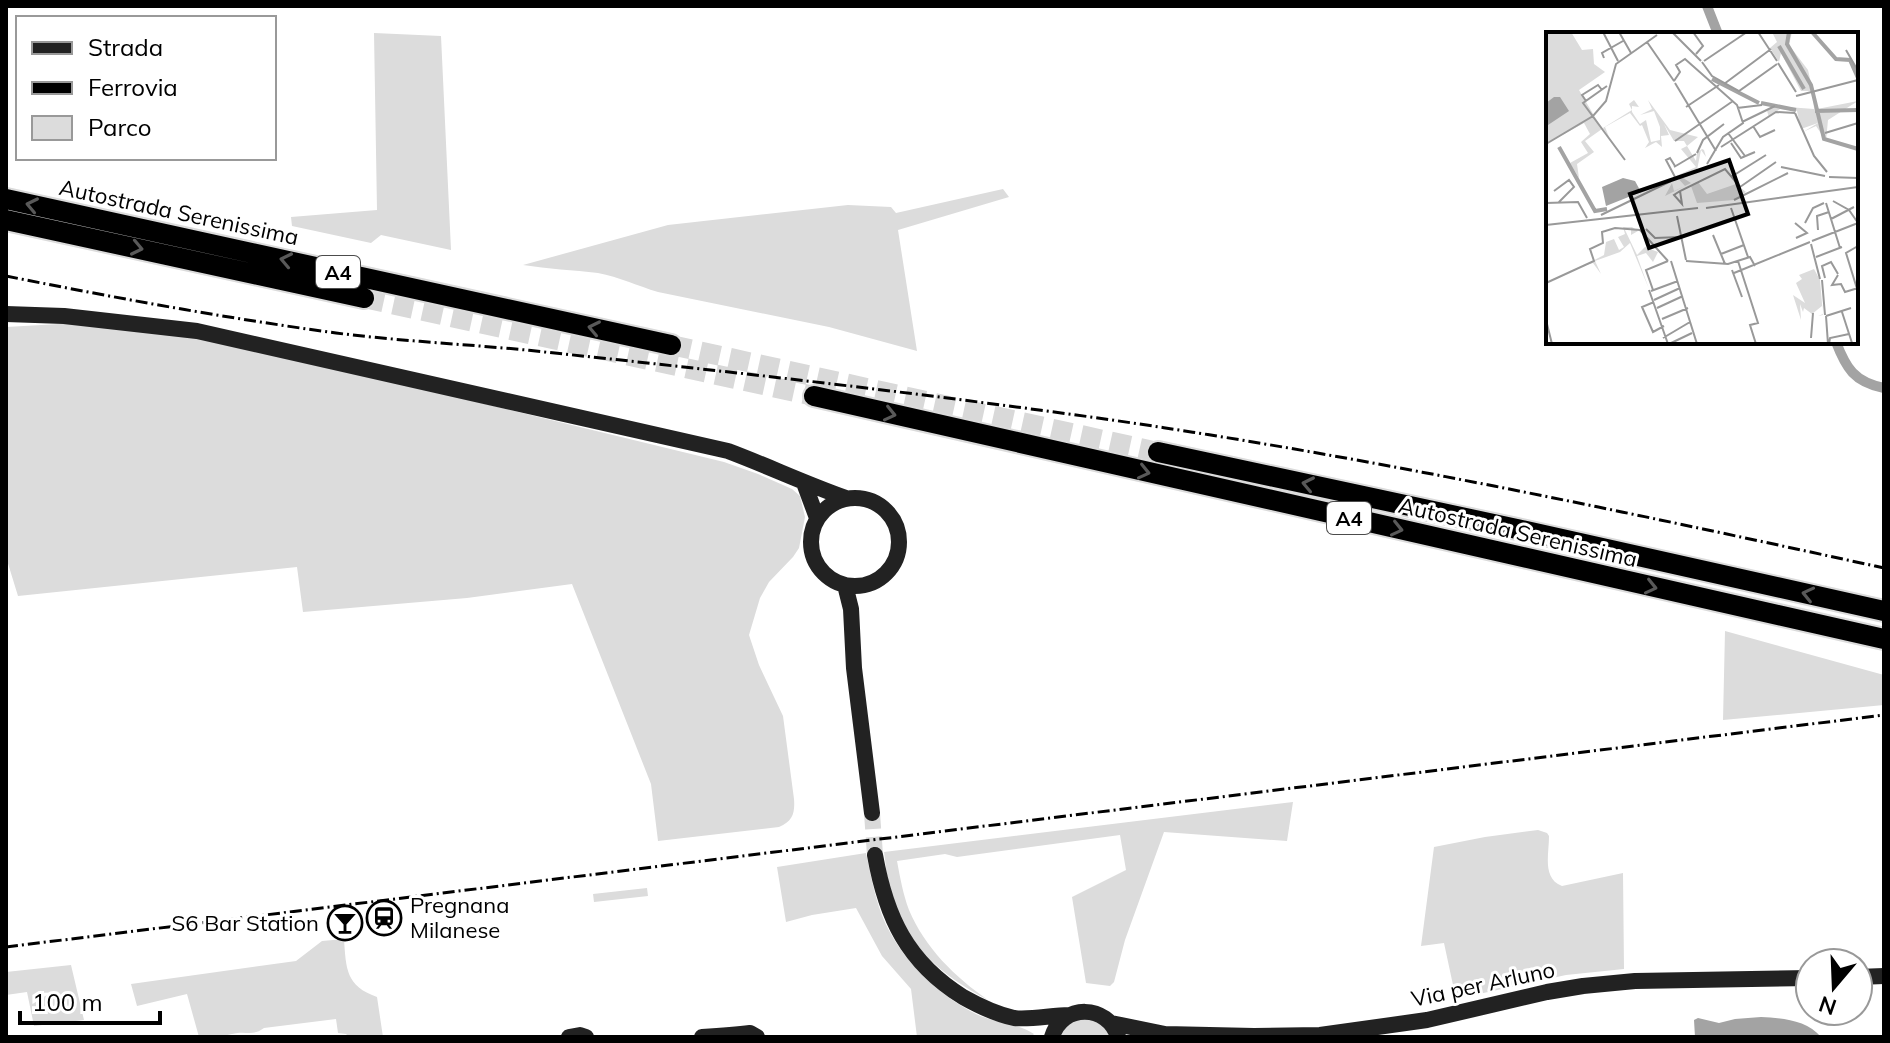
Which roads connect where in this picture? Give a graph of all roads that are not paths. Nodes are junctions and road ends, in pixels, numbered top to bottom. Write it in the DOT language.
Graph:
graph roads {
  1 [pos="6,199"];
  2 [pos="6,220"];
  3 [pos="364,298"];
  4 [pos="6,314"];
  5 [pos="671,345"];
  6 [pos="814,396"];
  7 [pos="1158,452"];
  8 [pos="804,483"];
  9 [pos="846,498"];
  10 [pos="817,518"];
  11 [pos="845,585"];
  12 [pos="865,585"];
  13 [pos="851,609"];
  14 [pos="1884,611"];
  15 [pos="1884,639"];
  16 [pos="872,813"];
  17 [pos="875,855"];
  18 [pos="1794,978"];
  19 [pos="1069,1015"];
  20 [pos="1018,1019"];
  21 [pos="1114,1030"];
  22 [pos="1162,1035"];
  23 [pos="739,1036"];
  24 [pos="569,1037"];
  25 [pos="586,1037"];
  26 [pos="702,1037"];
  27 [pos="713,1037"];
  28 [pos="757,1037"];
  29 [pos="1045,1037"];
  30 [pos="1052,1037"];
  5 -- 1 [label="highway, Autostrada Serenissima / A4, one-way"];
  2 -- 3 [label="highway, Autostrada Serenissima / A4, one-way"];
  4 -- 8 [label="street"];
  6 -- 15 [label="highway, Autostrada Serenissima / A4, one-way"];
  14 -- 7 [label="highway, Autostrada Serenissima / A4, one-way"];
  8 -- 9 [label="street"];
  8 -- 10 [label="street"];
  9 -- 10 [label="street"];
  9 -- 12 [label="street"];
  10 -- 11 [label="street"];
  11 -- 12 [label="street"];
  11 -- 13 [label="street"];
  12 -- 13 [label="street"];
  13 -- 16 [label="street"];
  17 -- 20 [label="street"];
  18 -- 22 [label="street, Via per Arluno"];
  19 -- 20 [label="street, Via per Arluno"];
  19 -- 21 [label="street, Via per Arluno"];
  19 -- 30 [label="street"];
  20 -- 29 [label="street"];
  21 -- 22 [label="street, Via per Arluno"];
  23 -- 27 [label="street"];
  23 -- 28 [label="street"];
  24 -- 25 [label="street"];
  26 -- 27 [label="street"];
}
